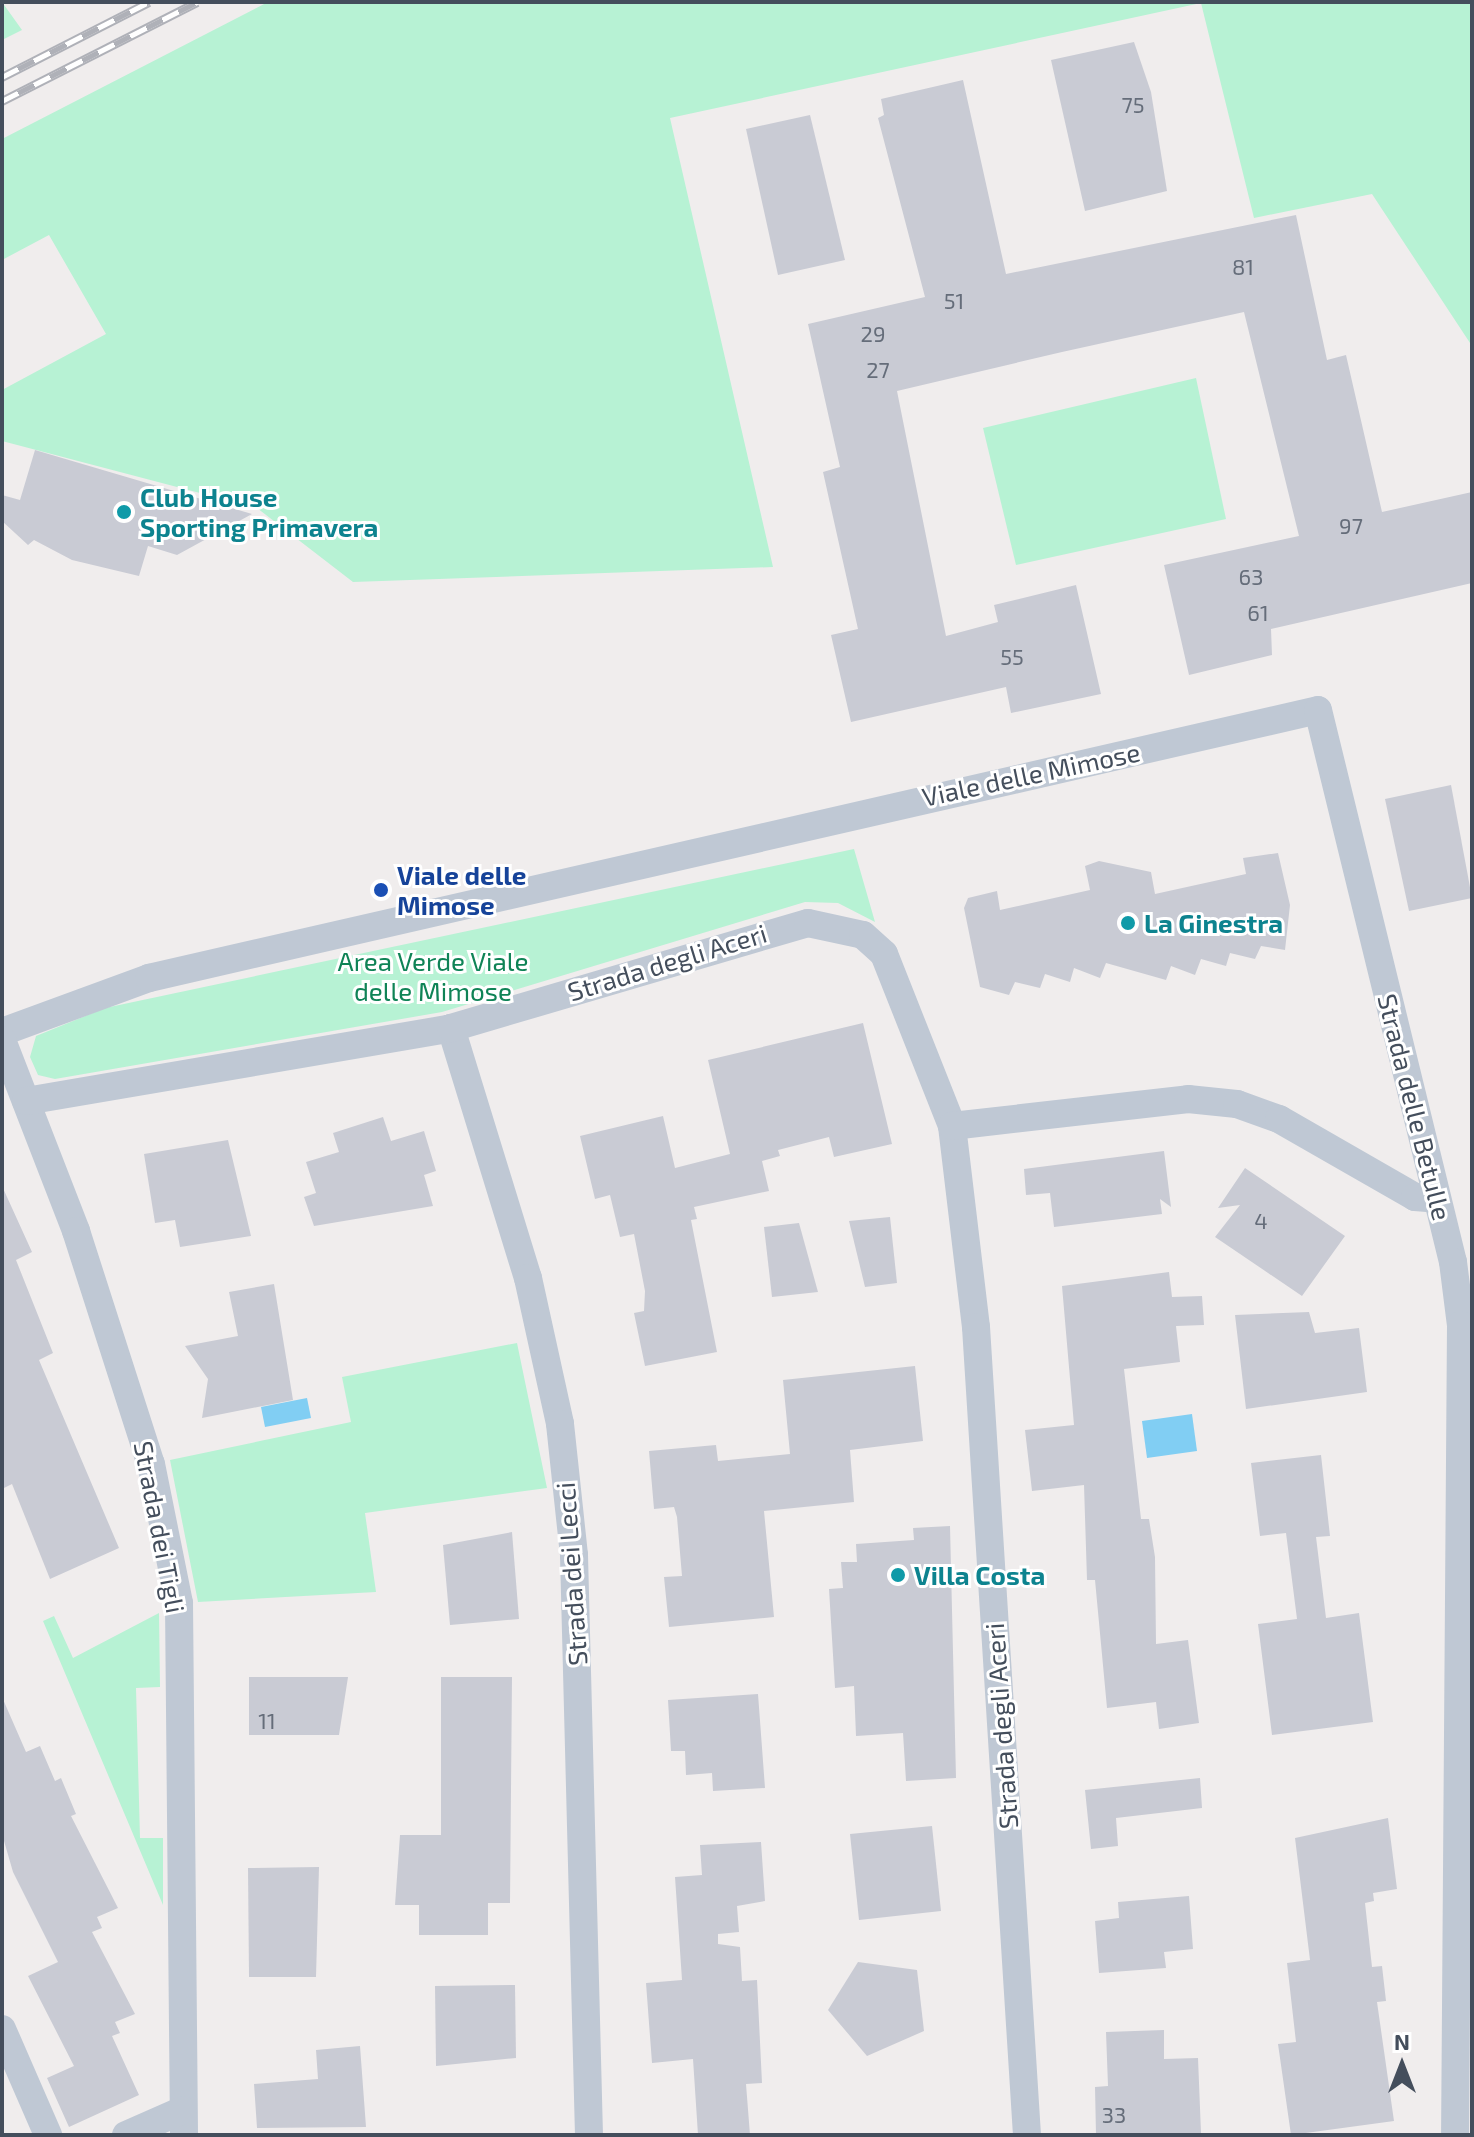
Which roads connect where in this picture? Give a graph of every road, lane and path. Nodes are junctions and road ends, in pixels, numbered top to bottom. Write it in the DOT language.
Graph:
graph roads {
  1 [pos="1318,710"];
  2 [pos="451,1028"];
  3 [pos="2,1032"];
  4 [pos="2,1040"];
  5 [pos="26,1101"];
  6 [pos="952,1126"];
  7 [pos="1437,1199"];
  8 [pos="2,2029"];
  9 [pos="184,2122"];
  10 [pos="48,2135"];
  11 [pos="126,2135"];
  12 [pos="589,2135"];
  13 [pos="1027,2135"];
  14 [pos="1455,2135"];
  1 -- 3 [label="street, Viale delle Mimose"];
  1 -- 7 [label="street, Strada delle Betulle"];
  2 -- 5 [label="street, Strada degli Aceri"];
  2 -- 6 [label="street, Strada degli Aceri"];
  2 -- 12 [label="street, Strada dei Lecci"];
  4 -- 5 [label="street, Strada dei Tigli"];
  5 -- 9 [label="street, Strada dei Tigli"];
  6 -- 7 [label="street"];
  6 -- 13 [label="street, Strada degli Aceri"];
  7 -- 14 [label="street, Strada delle Betulle"];
  8 -- 10 [label="street"];
  9 -- 11 [label="street"];
}
